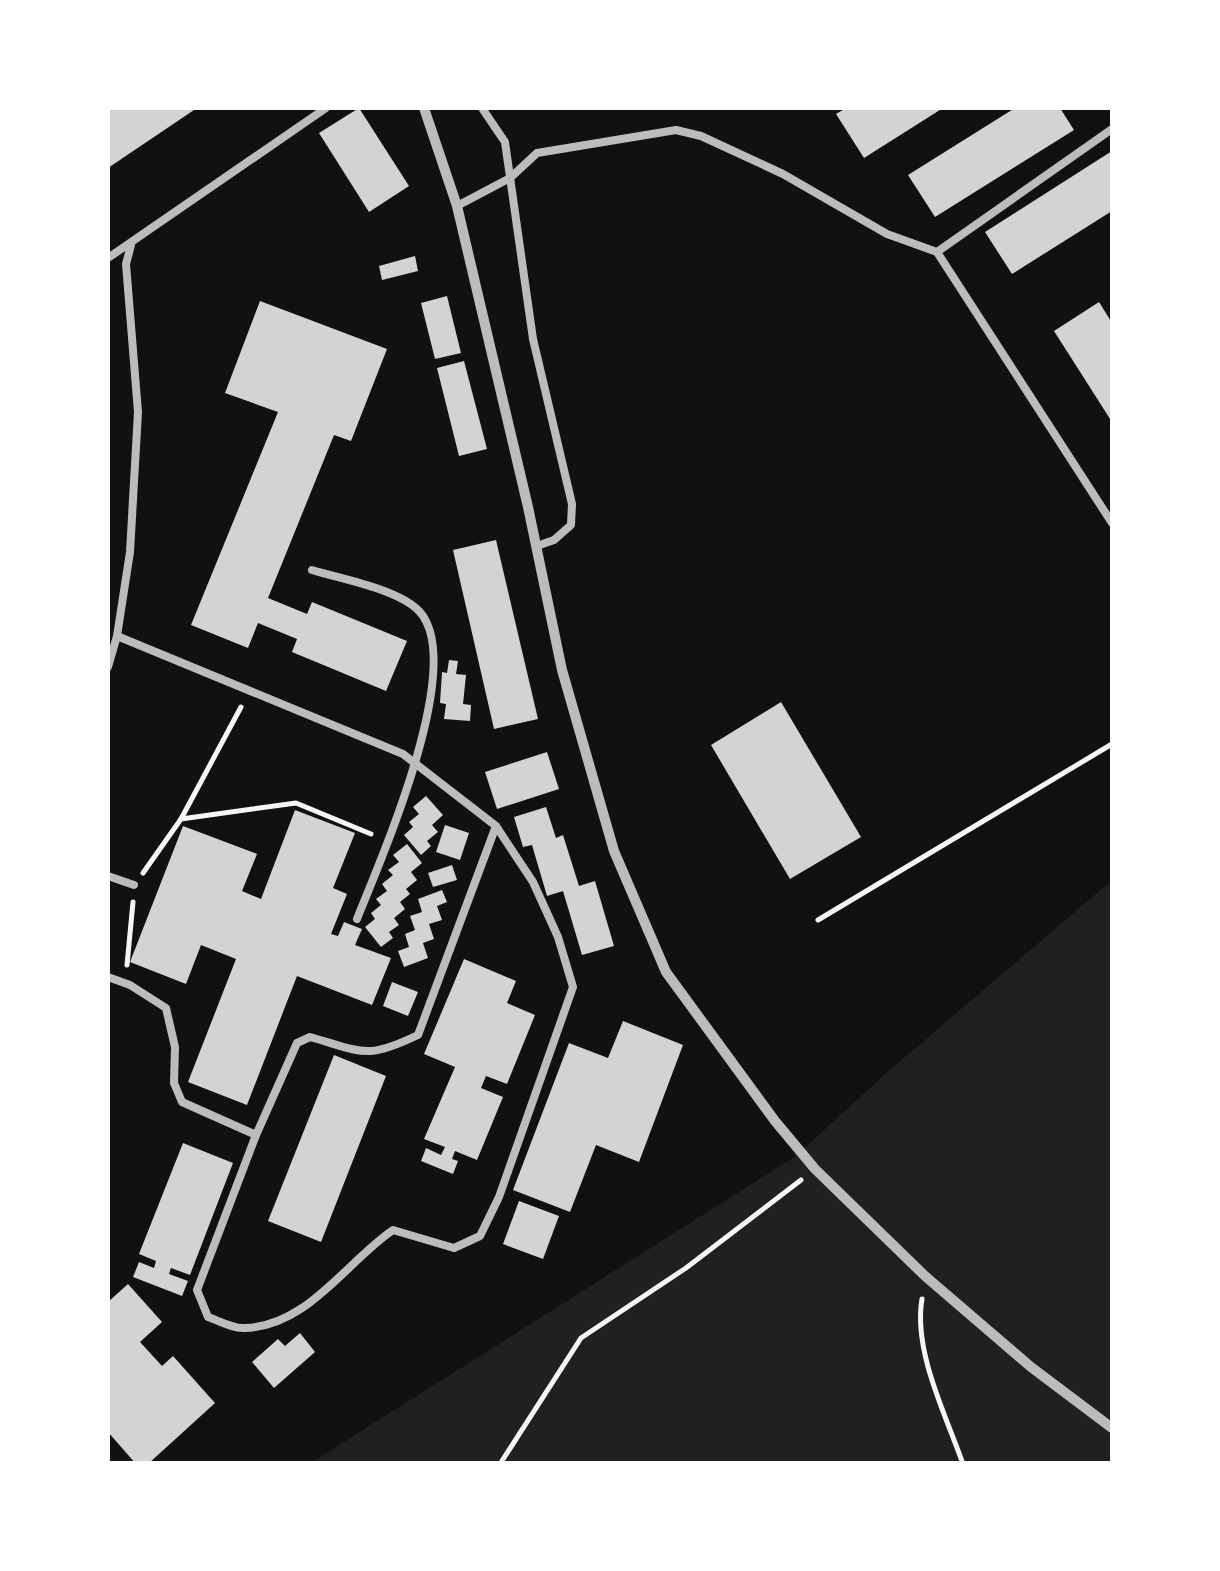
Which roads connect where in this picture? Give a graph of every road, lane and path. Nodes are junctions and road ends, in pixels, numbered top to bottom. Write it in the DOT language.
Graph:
graph roads {
  1 [pos="326,108"];
  2 [pos="424,108"];
  3 [pos="482,108"];
  4 [pos="1112,130"];
  5 [pos="510,178"];
  6 [pos="457,206"];
  7 [pos="131,245"];
  8 [pos="937,252"];
  9 [pos="108,258"];
  10 [pos="1112,523"];
  11 [pos="536,546"];
  12 [pos="312,570"];
  13 [pos="117,636"];
  14 [pos="108,668"];
  15 [pos="250,691"];
  16 [pos="1112,744"];
  17 [pos="418,764"];
  18 [pos="180,818"];
  19 [pos="496,826"];
  20 [pos="388,840"];
  21 [pos="108,876"];
  22 [pos="134,886"];
  23 [pos="357,919"];
  24 [pos="818,920"];
  25 [pos="108,977"];
  26 [pos="130,985"];
  27 [pos="256,1135"];
  28 [pos="815,1169"];
  29 [pos="925,1276"];
  30 [pos="1112,1428"];
  31 [pos="500,1464"];
  32 [pos="963,1464"];
  1 -- 7 [label="lane"];
  2 -- 6 [label="street"];
  3 -- 5 [label="lane"];
  4 -- 8 [label="lane"];
  5 -- 6 [label="lane"];
  5 -- 8 [label="lane"];
  5 -- 11 [label="lane"];
  6 -- 11 [label="street"];
  7 -- 9 [label="lane"];
  7 -- 13 [label="lane"];
  8 -- 10 [label="lane"];
  11 -- 28 [label="street"];
  12 -- 17 [label="lane"];
  13 -- 14 [label="lane"];
  13 -- 15 [label="lane"];
  15 -- 17 [label="lane"];
  15 -- 18 [label="path"];
  16 -- 24 [label="path"];
  17 -- 19 [label="lane"];
  17 -- 20 [label="lane"];
  18 -- 20 [label="path"];
  18 -- 22 [label="path"];
  19 -- 27 [label="lane"];
  19 -- 27 [label="lane"];
  20 -- 23 [label="lane"];
  21 -- 22 [label="lane"];
  22 -- 26 [label="path"];
  25 -- 26 [label="lane"];
  26 -- 27 [label="lane"];
  28 -- 29 [label="street"];
  28 -- 31 [label="path"];
  29 -- 30 [label="street"];
  29 -- 32 [label="path"];
}
